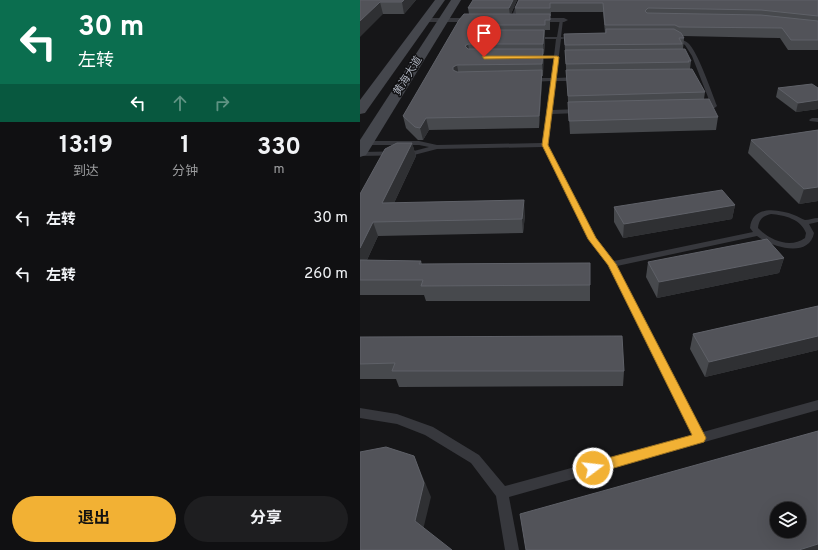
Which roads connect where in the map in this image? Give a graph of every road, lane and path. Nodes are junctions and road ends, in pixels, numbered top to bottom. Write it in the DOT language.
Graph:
graph roads {
  1 [pos="440,0"];
  2 [pos="456,0"];
  3 [pos="520,0"];
  4 [pos="425,20"];
  5 [pos="444,20"];
  6 [pos="489,20"];
  7 [pos="507,20"];
  8 [pos="562,20"];
  9 [pos="668,36"];
  10 [pos="575,37"];
  11 [pos="528,38"];
  12 [pos="559,38"];
  13 [pos="525,57"];
  14 [pos="688,58"];
  15 [pos="695,58"];
  16 [pos="559,59"];
  17 [pos="703,77"];
  18 [pos="695,78"];
  19 [pos="585,79"];
  20 [pos="522,80"];
  21 [pos="554,80"];
  22 [pos="696,108"];
  23 [pos="360,110"];
  24 [pos="588,111"];
  25 [pos="550,112"];
  26 [pos="545,145"];
  27 [pos="437,147"];
  28 [pos="362,148"];
  29 [pos="818,220"];
  30 [pos="805,222"];
  31 [pos="758,233"];
  32 [pos="612,264"];
  33 [pos="818,405"];
  34 [pos="360,413"];
  35 [pos="700,438"];
  36 [pos="502,493"];
  37 [pos="512,550"];
  1 -- 4 [label="street, 黄海大道"];
  2 -- 5 [label="street, 黄海大道"];
  3 -- 7 [label="lane"];
  4 -- 5 [label="street"];
  4 -- 23 [label="street, 黄海大道"];
  5 -- 6 [label="street"];
  5 -- 28 [label="street, 黄海大道"];
  7 -- 8 [label="street"];
  8 -- 12 [label="lane"];
  9 -- 15 [label="lane"];
  10 -- 12 [label="lane"];
  11 -- 12 [label="lane"];
  12 -- 16 [label="lane"];
  13 -- 16 [label="lane"];
  14 -- 15 [label="lane"];
  15 -- 17 [label="lane"];
  16 -- 21 [label="lane"];
  17 -- 18 [label="lane"];
  17 -- 22 [label="lane"];
  19 -- 21 [label="lane"];
  20 -- 21 [label="lane"];
  21 -- 25 [label="lane"];
  24 -- 25 [label="lane"];
  25 -- 26 [label="lane"];
  26 -- 27 [label="lane"];
  26 -- 32 [label="lane"];
  27 -- 28 [label="lane"];
  27 -- 28 [label="lane"];
  29 -- 30 [label="lane"];
  30 -- 31 [label="lane"];
  30 -- 31 [label="lane"];
  31 -- 32 [label="lane"];
  32 -- 35 [label="lane"];
  33 -- 35 [label="lane"];
  34 -- 36 [label="lane"];
  35 -- 36 [label="lane"];
  36 -- 37 [label="lane"];
}
